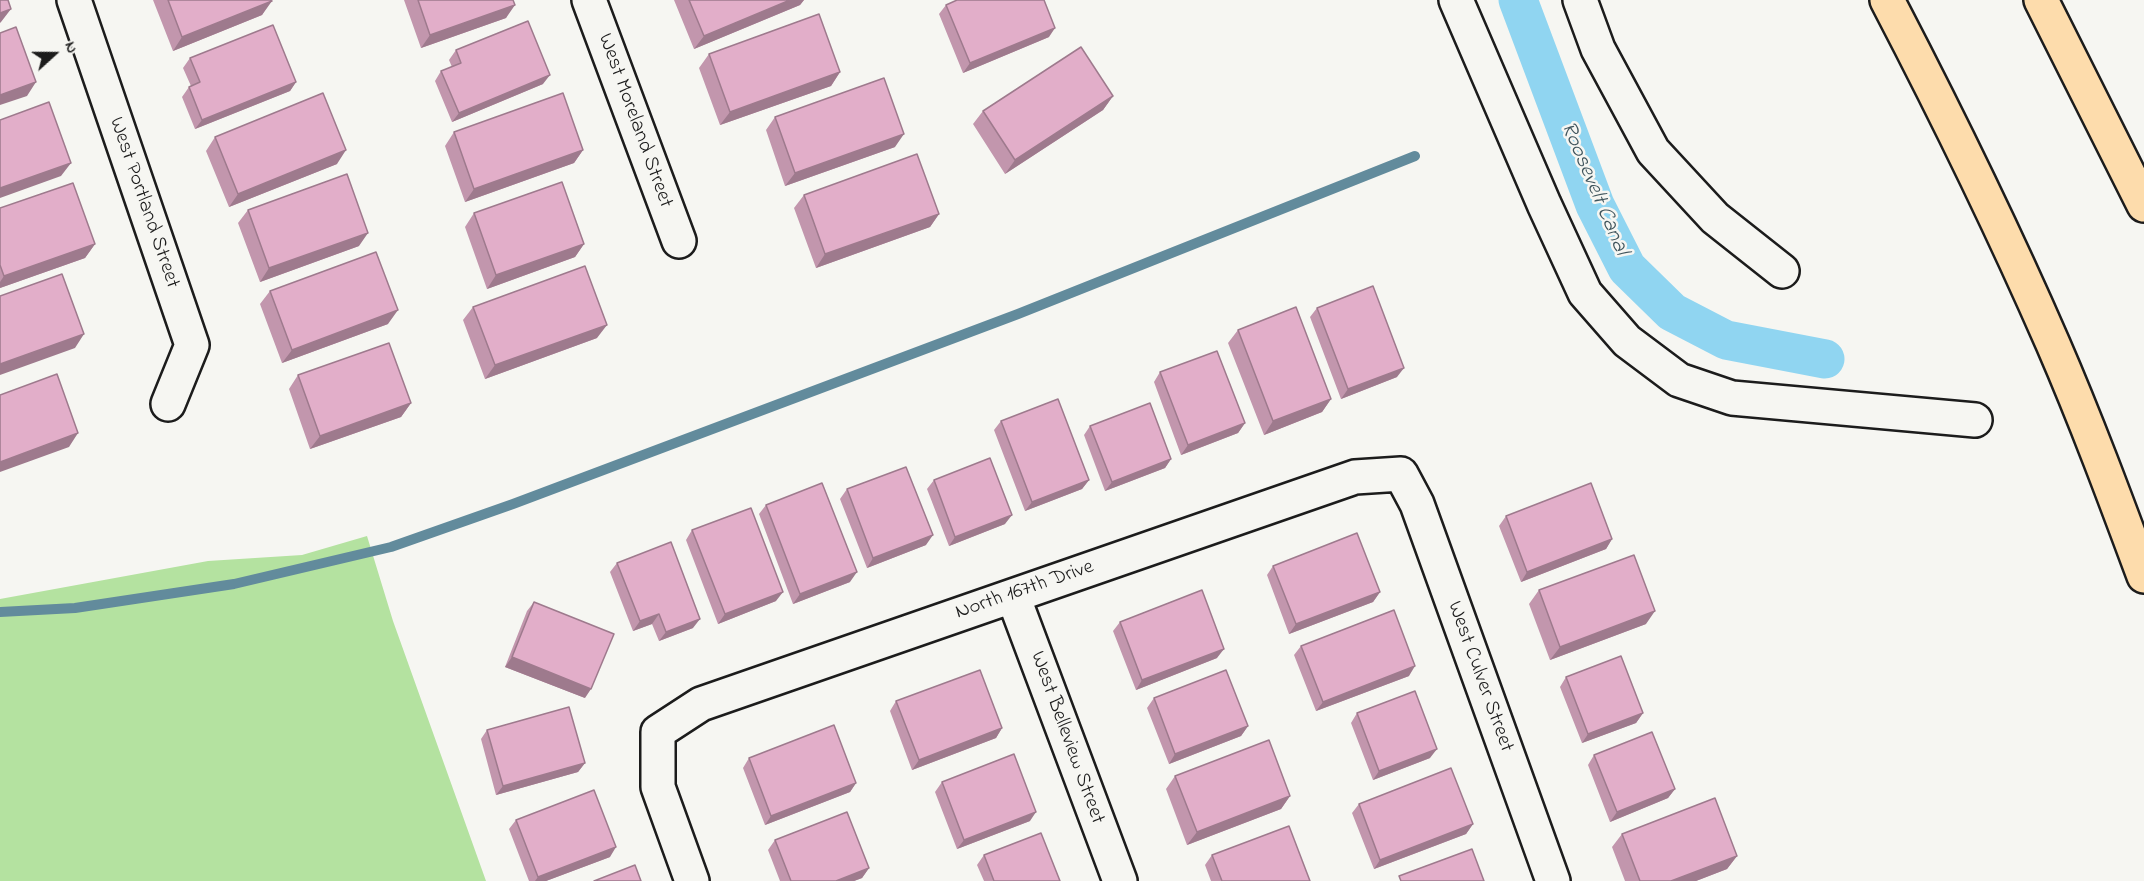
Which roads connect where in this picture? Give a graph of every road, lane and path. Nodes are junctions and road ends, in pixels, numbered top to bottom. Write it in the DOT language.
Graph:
graph roads {
  1 [pos="74,0"];
  2 [pos="589,0"];
  3 [pos="1456,0"];
  4 [pos="1580,0"];
  5 [pos="1887,0"];
  6 [pos="2041,0"];
  7 [pos="2144,206"];
  8 [pos="679,241"];
  9 [pos="1782,271"];
  10 [pos="168,404"];
  11 [pos="1976,420"];
  12 [pos="1401,474"];
  13 [pos="2140,566"];
  14 [pos="1013,596"];
  15 [pos="692,881"];
  16 [pos="1120,881"];
  17 [pos="1553,881"];
  1 -- 10 [label="street, West Portland Street"];
  2 -- 8 [label="street, West Moreland Street"];
  3 -- 11 [label="street"];
  4 -- 9 [label="street"];
  5 -- 13 [label="main road"];
  6 -- 7 [label="main road"];
  12 -- 14 [label="street, North 167th Drive"];
  12 -- 17 [label="street, West Culver Street"];
  14 -- 15 [label="street, North 167th Drive"];
  14 -- 16 [label="street, West Belleview Street"];
}
